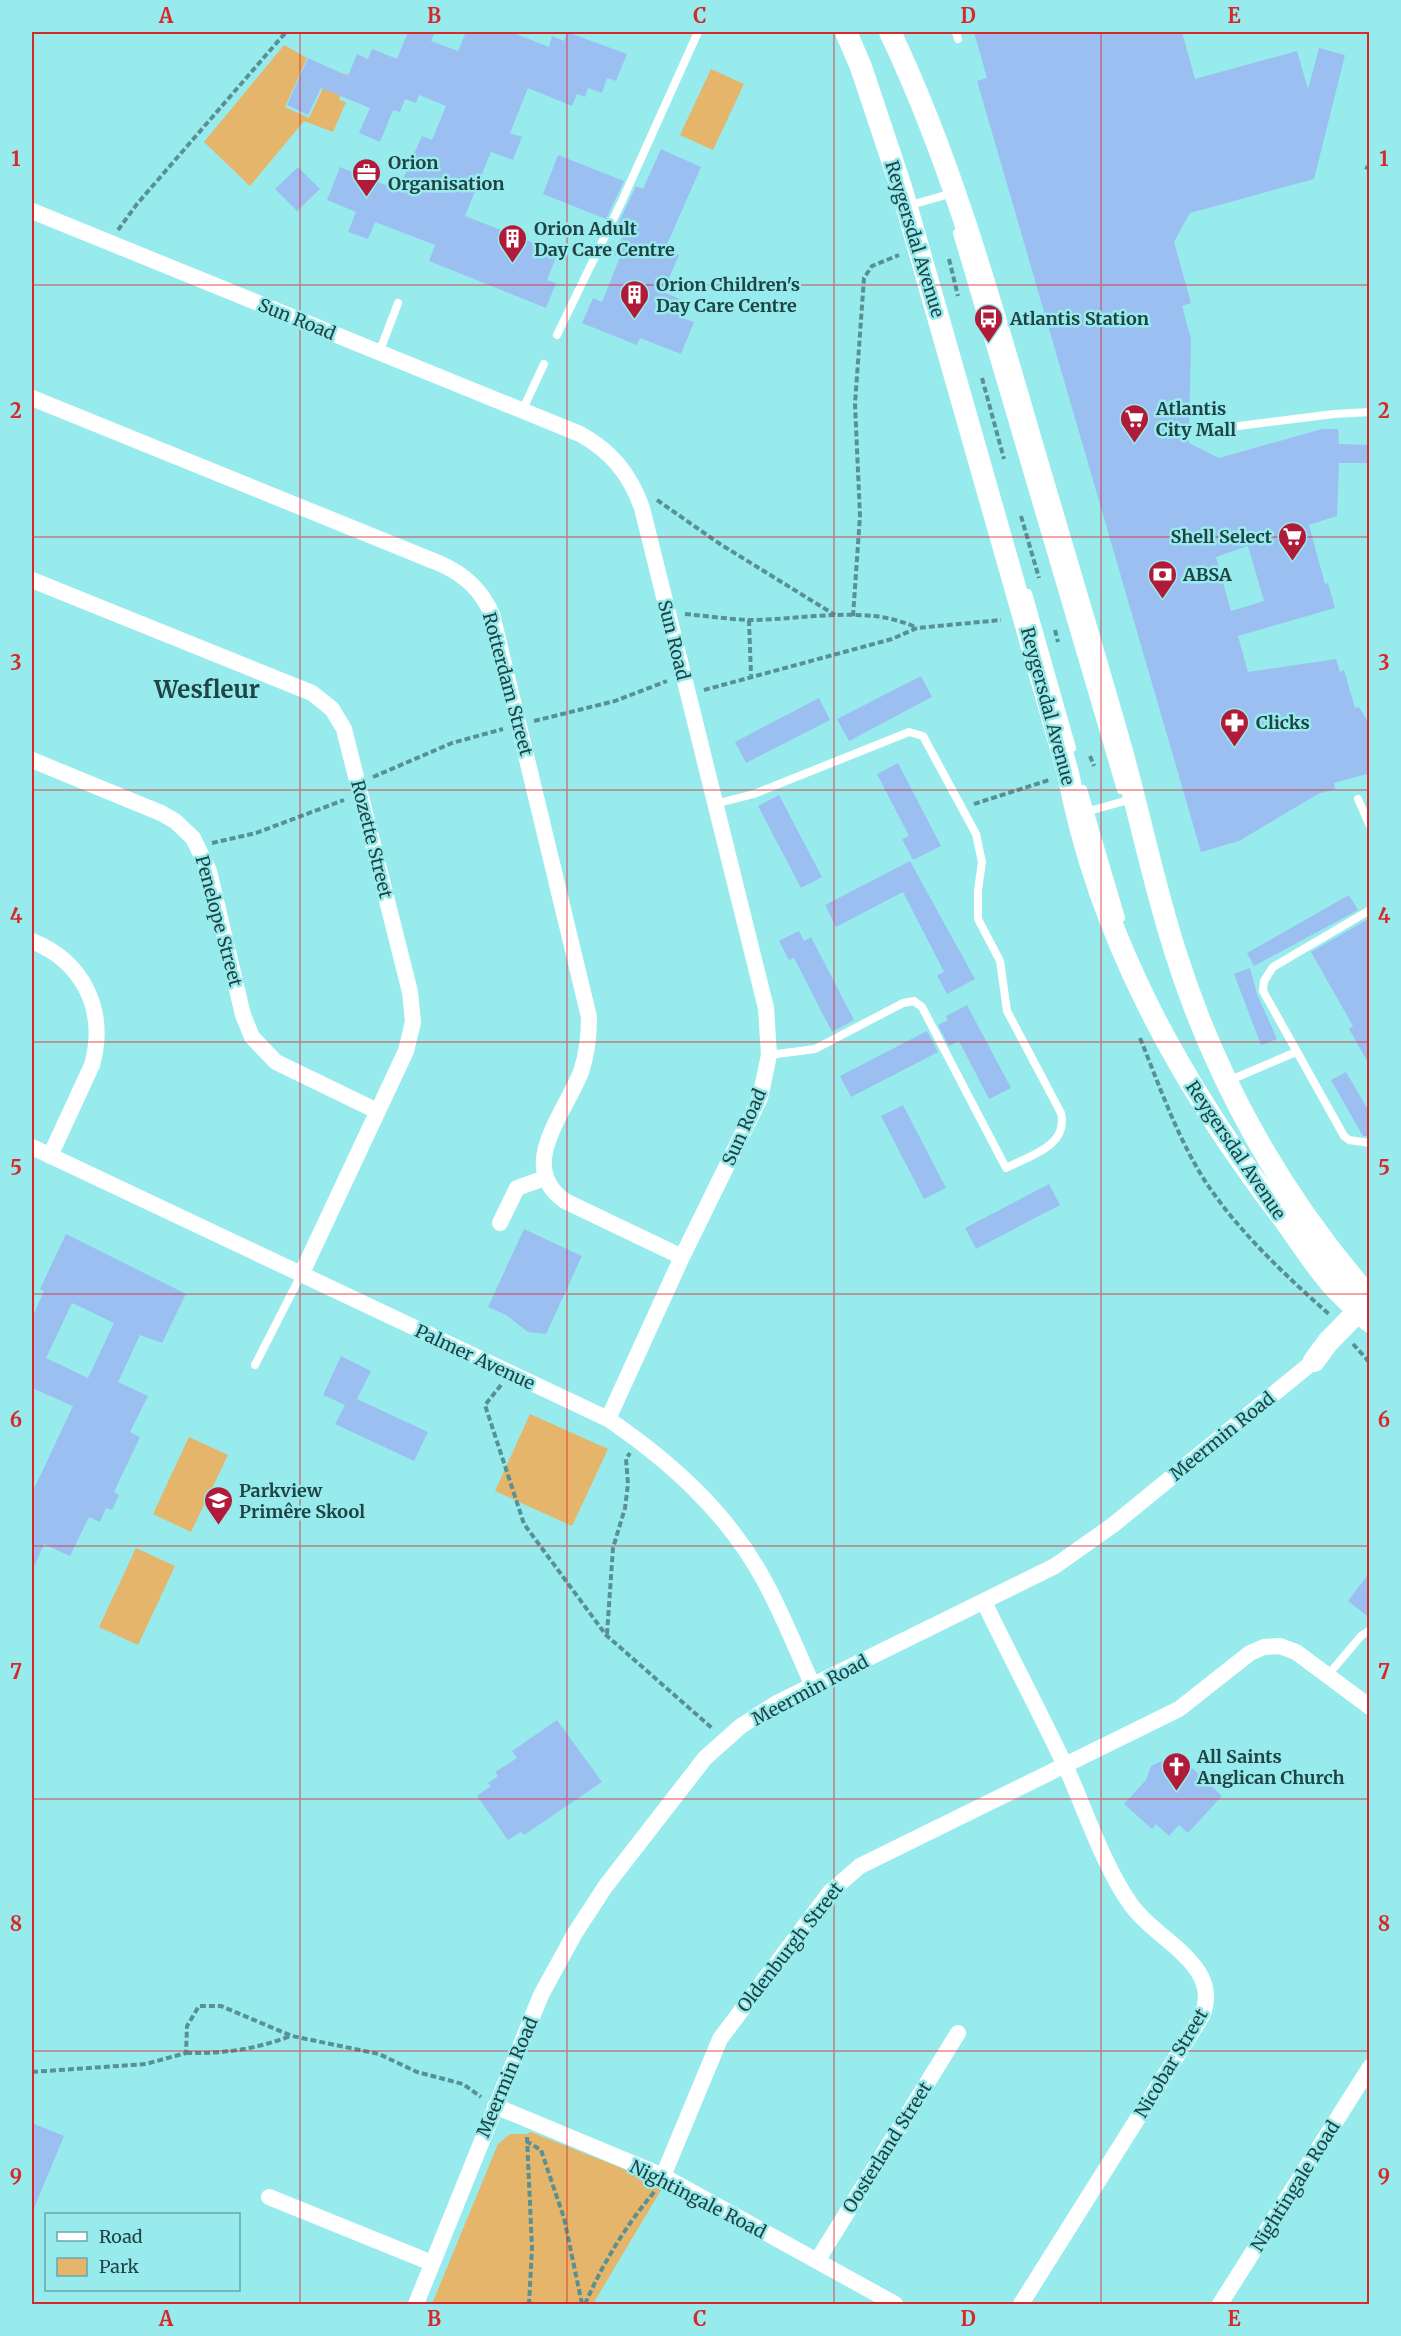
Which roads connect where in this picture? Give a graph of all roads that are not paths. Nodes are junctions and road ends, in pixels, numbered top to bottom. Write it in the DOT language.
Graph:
graph roads {
  1 [pos="698,32"];
  2 [pos="846,32"];
  3 [pos="890,32"];
  4 [pos="908,195"];
  5 [pos="946,195"];
  6 [pos="32,211"];
  7 [pos="952,216"];
  8 [pos="955,227"];
  9 [pos="398,303"];
  10 [pos="557,335"];
  11 [pos="379,353"];
  12 [pos="544,364"];
  13 [pos="32,398"];
  14 [pos="522,411"];
  15 [pos="1370,412"];
  16 [pos="1231,427"];
  17 [pos="995,479"];
  18 [pos="32,580"];
  19 [pos="1025,580"];
  20 [pos="32,760"];
  21 [pos="1075,760"];
  22 [pos="1081,780"];
  23 [pos="1358,799"];
  24 [pos="1125,801"];
  25 [pos="715,804"];
  26 [pos="1089,811"];
  27 [pos="1370,826"];
  28 [pos="1370,910"];
  29 [pos="1163,913"];
  30 [pos="32,941"];
  31 [pos="1133,974"];
  32 [pos="1296,1052"];
  33 [pos="769,1055"];
  34 [pos="1227,1082"];
  35 [pos="377,1111"];
  36 [pos="1370,1143"];
  37 [pos="32,1148"];
  38 [pos="50,1156"];
  39 [pos="545,1178"];
  40 [pos="500,1223"];
  41 [pos="682,1257"];
  42 [pos="301,1275"];
  43 [pos="1367,1312"];
  44 [pos="1314,1361"];
  45 [pos="255,1365"];
  46 [pos="608,1419"];
  47 [pos="984,1602"];
  48 [pos="1370,1630"];
  49 [pos="1328,1676"];
  50 [pos="813,1686"];
  51 [pos="1370,1707"];
  52 [pos="1065,1767"];
  53 [pos="958,2033"];
  54 [pos="1370,2067"];
  55 [pos="495,2106"];
  56 [pos="663,2176"];
  57 [pos="269,2197"];
  58 [pos="816,2261"];
  59 [pos="432,2263"];
  60 [pos="416,2304"];
  61 [pos="895,2304"];
  62 [pos="1021,2304"];
  63 [pos="1220,2304"];
  1 -- 10 [label="lane"];
  2 -- 4 [label="main road, Reygersdal Avenue"];
  3 -- 5 [label="lane"];
  3 -- 29 [label="main road, Reygersdal Avenue"];
  4 -- 5 [label="lane"];
  4 -- 17 [label="lane"];
  4 -- 31 [label="main road, Reygersdal Avenue"];
  5 -- 7 [label="lane"];
  6 -- 11 [label="street, Sun Road"];
  8 -- 24 [label="lane"];
  9 -- 11 [label="lane"];
  11 -- 14 [label="street, Sun Road"];
  12 -- 14 [label="lane"];
  13 -- 39 [label="street, Rotterdam Street"];
  14 -- 25 [label="street, Sun Road"];
  15 -- 16 [label="lane"];
  18 -- 35 [label="street, Rozette Street"];
  19 -- 21 [label="lane"];
  20 -- 35 [label="street, Penelope Street"];
  22 -- 26 [label="lane"];
  23 -- 27 [label="lane"];
  24 -- 26 [label="lane"];
  24 -- 29 [label="lane"];
  25 -- 33 [label="street, Sun Road"];
  25 -- 33 [label="lane"];
  26 -- 31 [label="lane"];
  28 -- 32 [label="lane"];
  29 -- 34 [label="main road, Reygersdal Avenue"];
  30 -- 38 [label="street"];
  31 -- 43 [label="main road, Reygersdal Avenue"];
  32 -- 34 [label="lane"];
  32 -- 36 [label="lane"];
  33 -- 41 [label="street, Sun Road"];
  34 -- 43 [label="main road, Reygersdal Avenue"];
  35 -- 42 [label="street, Rozette Street"];
  37 -- 38 [label="street, Palmer Avenue"];
  38 -- 42 [label="street, Palmer Avenue"];
  39 -- 40 [label="street"];
  39 -- 41 [label="street"];
  41 -- 46 [label="street, Sun Road"];
  42 -- 45 [label="lane"];
  42 -- 46 [label="street, Palmer Avenue"];
  43 -- 44 [label="main road, Meermin Road"];
  44 -- 47 [label="street, Meermin Road"];
  46 -- 50 [label="street, Palmer Avenue"];
  47 -- 50 [label="street, Meermin Road"];
  47 -- 52 [label="street, Nicobar Street"];
  48 -- 49 [label="lane"];
  49 -- 51 [label="street"];
  49 -- 52 [label="street"];
  50 -- 55 [label="street, Meermin Road"];
  52 -- 56 [label="street, Oldenburgh Street"];
  52 -- 62 [label="street, Nicobar Street"];
  53 -- 58 [label="street, Oosterland Street"];
  54 -- 63 [label="street, Nightingale Road"];
  55 -- 56 [label="street, Nightingale Road"];
  55 -- 59 [label="street, Meermin Road"];
  56 -- 58 [label="street, Nightingale Road"];
  57 -- 59 [label="street"];
  58 -- 61 [label="street, Nightingale Road"];
  59 -- 60 [label="street, Meermin Road"];
}
